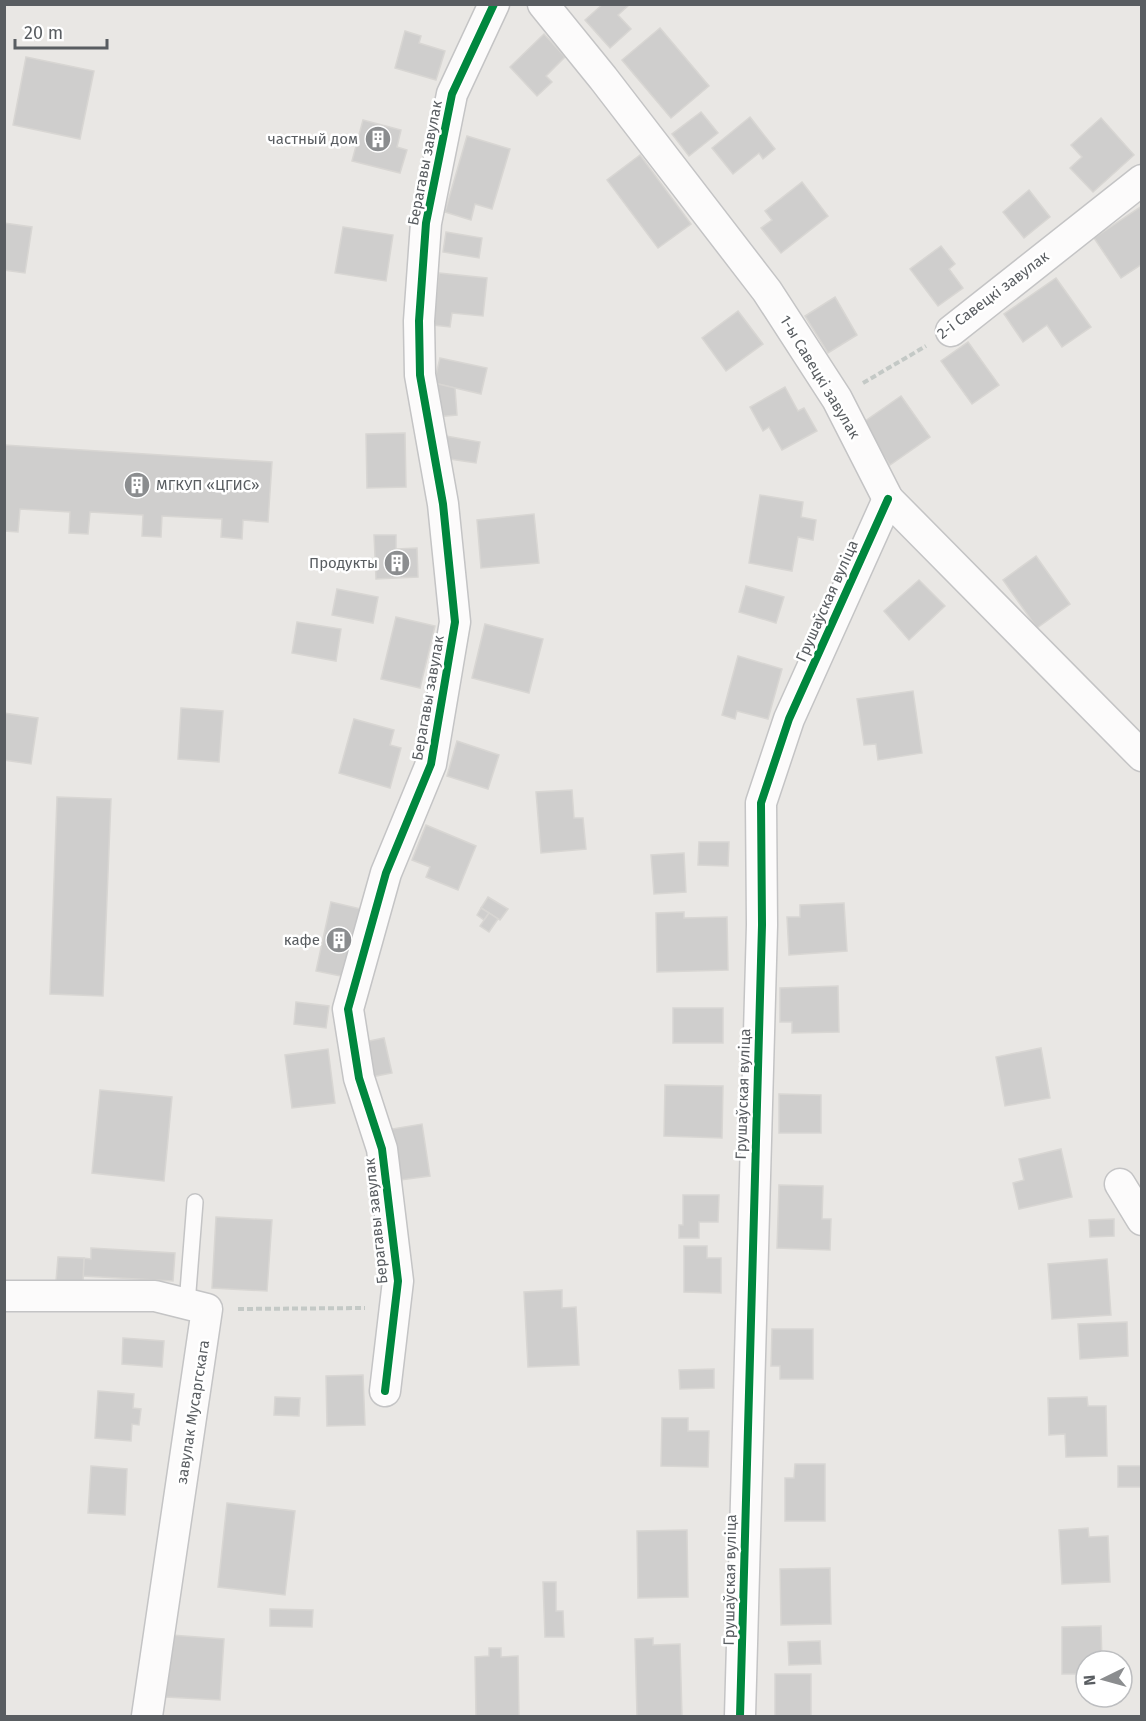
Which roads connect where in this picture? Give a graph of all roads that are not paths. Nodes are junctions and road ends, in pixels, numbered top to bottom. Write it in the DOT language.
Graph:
graph roads {
  1 [pos="494,4"];
  2 [pos="543,4"];
  3 [pos="1142,180"];
  4 [pos="951,331"];
  5 [pos="888,499"];
  6 [pos="1142,756"];
  7 [pos="1120,1184"];
  8 [pos="195,1203"];
  9 [pos="1142,1220"];
  10 [pos="4,1296"];
  11 [pos="197,1306"];
  12 [pos="385,1391"];
  13 [pos="147,1716"];
  14 [pos="740,1716"];
  1 -- 12 [label="street, Берагавы завулак"];
  2 -- 5 [label="street, 1-ы Савецкі завулак"];
  3 -- 4 [label="street, 2-і Савецкі завулак"];
  5 -- 6 [label="street, 1-ы Савецкі завулак"];
  5 -- 14 [label="street, Грушаўская вуліца"];
  7 -- 9 [label="street"];
  8 -- 11 [label="lane"];
  10 -- 11 [label="street"];
  11 -- 13 [label="street, завулак Мусаргскага"];
}
